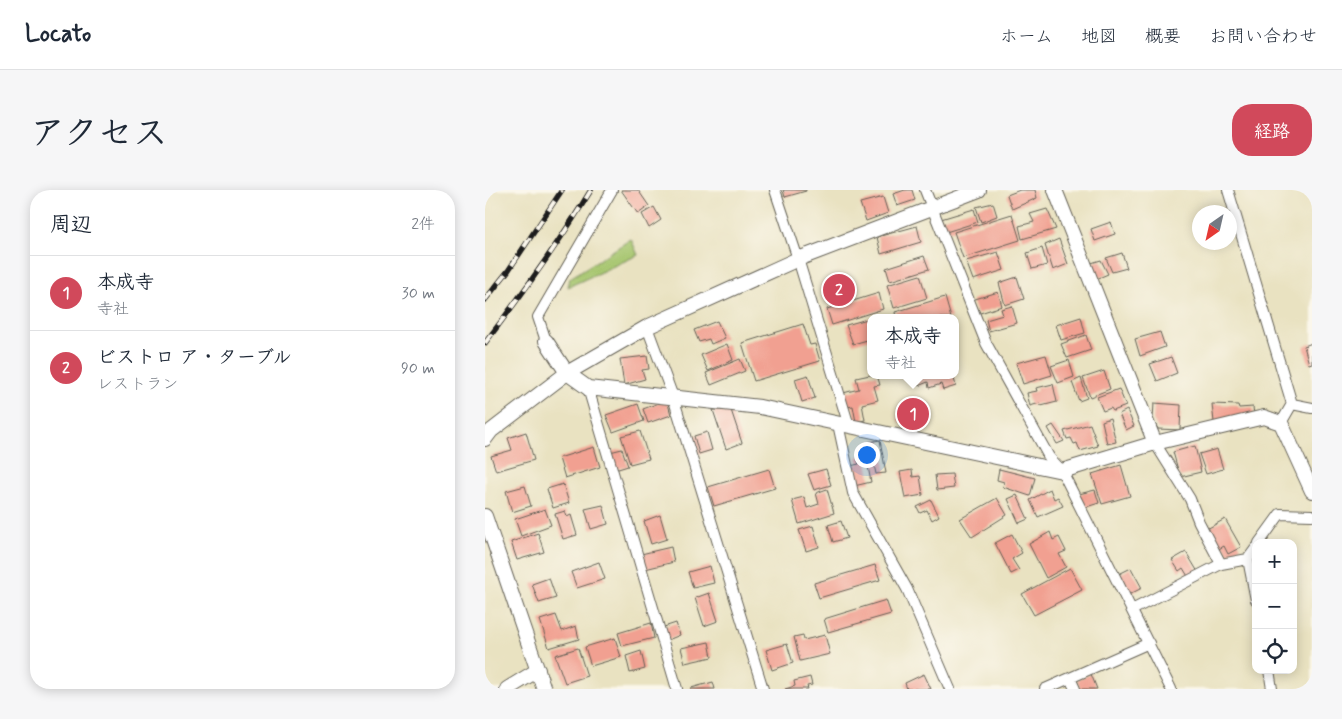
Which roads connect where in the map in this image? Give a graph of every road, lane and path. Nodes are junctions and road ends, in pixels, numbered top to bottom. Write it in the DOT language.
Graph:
graph roads {
  1 [pos="612,190"];
  2 [pos="775,190"];
  3 [pos="925,190"];
  4 [pos="979,190"];
  5 [pos="1055,190"];
  6 [pos="1227,190"];
  7 [pos="933,207"];
  8 [pos="798,259"];
  9 [pos="647,327"];
  10 [pos="546,341"];
  11 [pos="567,373"];
  12 [pos="588,388"];
  13 [pos="673,398"];
  14 [pos="1291,404"];
  15 [pos="1312,408"];
  16 [pos="1281,423"];
  17 [pos="843,425"];
  18 [pos="485,439"];
  19 [pos="1155,443"];
  20 [pos="1062,470"];
  21 [pos="1312,491"];
  22 [pos="1312,515"];
  23 [pos="485,516"];
  24 [pos="1262,539"];
  25 [pos="1252,553"];
  26 [pos="1248,558"];
  27 [pos="1221,564"];
  28 [pos="1253,584"];
  29 [pos="1131,610"];
  30 [pos="1149,642"];
  31 [pos="538,670"];
  32 [pos="1270,674"];
  33 [pos="1070,678"];
  34 [pos="507,689"];
  35 [pos="544,689"];
  36 [pos="677,689"];
  37 [pos="763,689"];
  38 [pos="951,689"];
  39 [pos="1045,689"];
  40 [pos="1075,689"];
  41 [pos="1171,689"];
  42 [pos="1272,689"];
  1 -- 10 [label="street"];
  2 -- 8 [label="street"];
  3 -- 7 [label="street"];
  4 -- 7 [label="street"];
  5 -- 19 [label="street"];
  6 -- 14 [label="street"];
  7 -- 8 [label="street"];
  7 -- 20 [label="street"];
  8 -- 9 [label="street"];
  8 -- 17 [label="street"];
  9 -- 11 [label="street"];
  9 -- 13 [label="street"];
  10 -- 11 [label="street"];
  11 -- 12 [label="street"];
  11 -- 18 [label="street"];
  12 -- 13 [label="street"];
  12 -- 36 [label="street"];
  13 -- 17 [label="street"];
  13 -- 37 [label="street"];
  14 -- 15 [label="street"];
  14 -- 16 [label="street"];
  16 -- 19 [label="street"];
  16 -- 21 [label="street"];
  17 -- 20 [label="street"];
  17 -- 38 [label="street"];
  19 -- 20 [label="street"];
  19 -- 27 [label="street"];
  20 -- 29 [label="street"];
  22 -- 24 [label="street"];
  23 -- 31 [label="street"];
  25 -- 26 [label="street"];
  26 -- 27 [label="street"];
  26 -- 28 [label="street"];
  27 -- 29 [label="street"];
  29 -- 30 [label="street"];
  30 -- 33 [label="street"];
  30 -- 41 [label="street"];
  31 -- 34 [label="street"];
  31 -- 35 [label="street"];
  32 -- 42 [label="street"];
  33 -- 39 [label="street"];
  33 -- 40 [label="street"];
}
